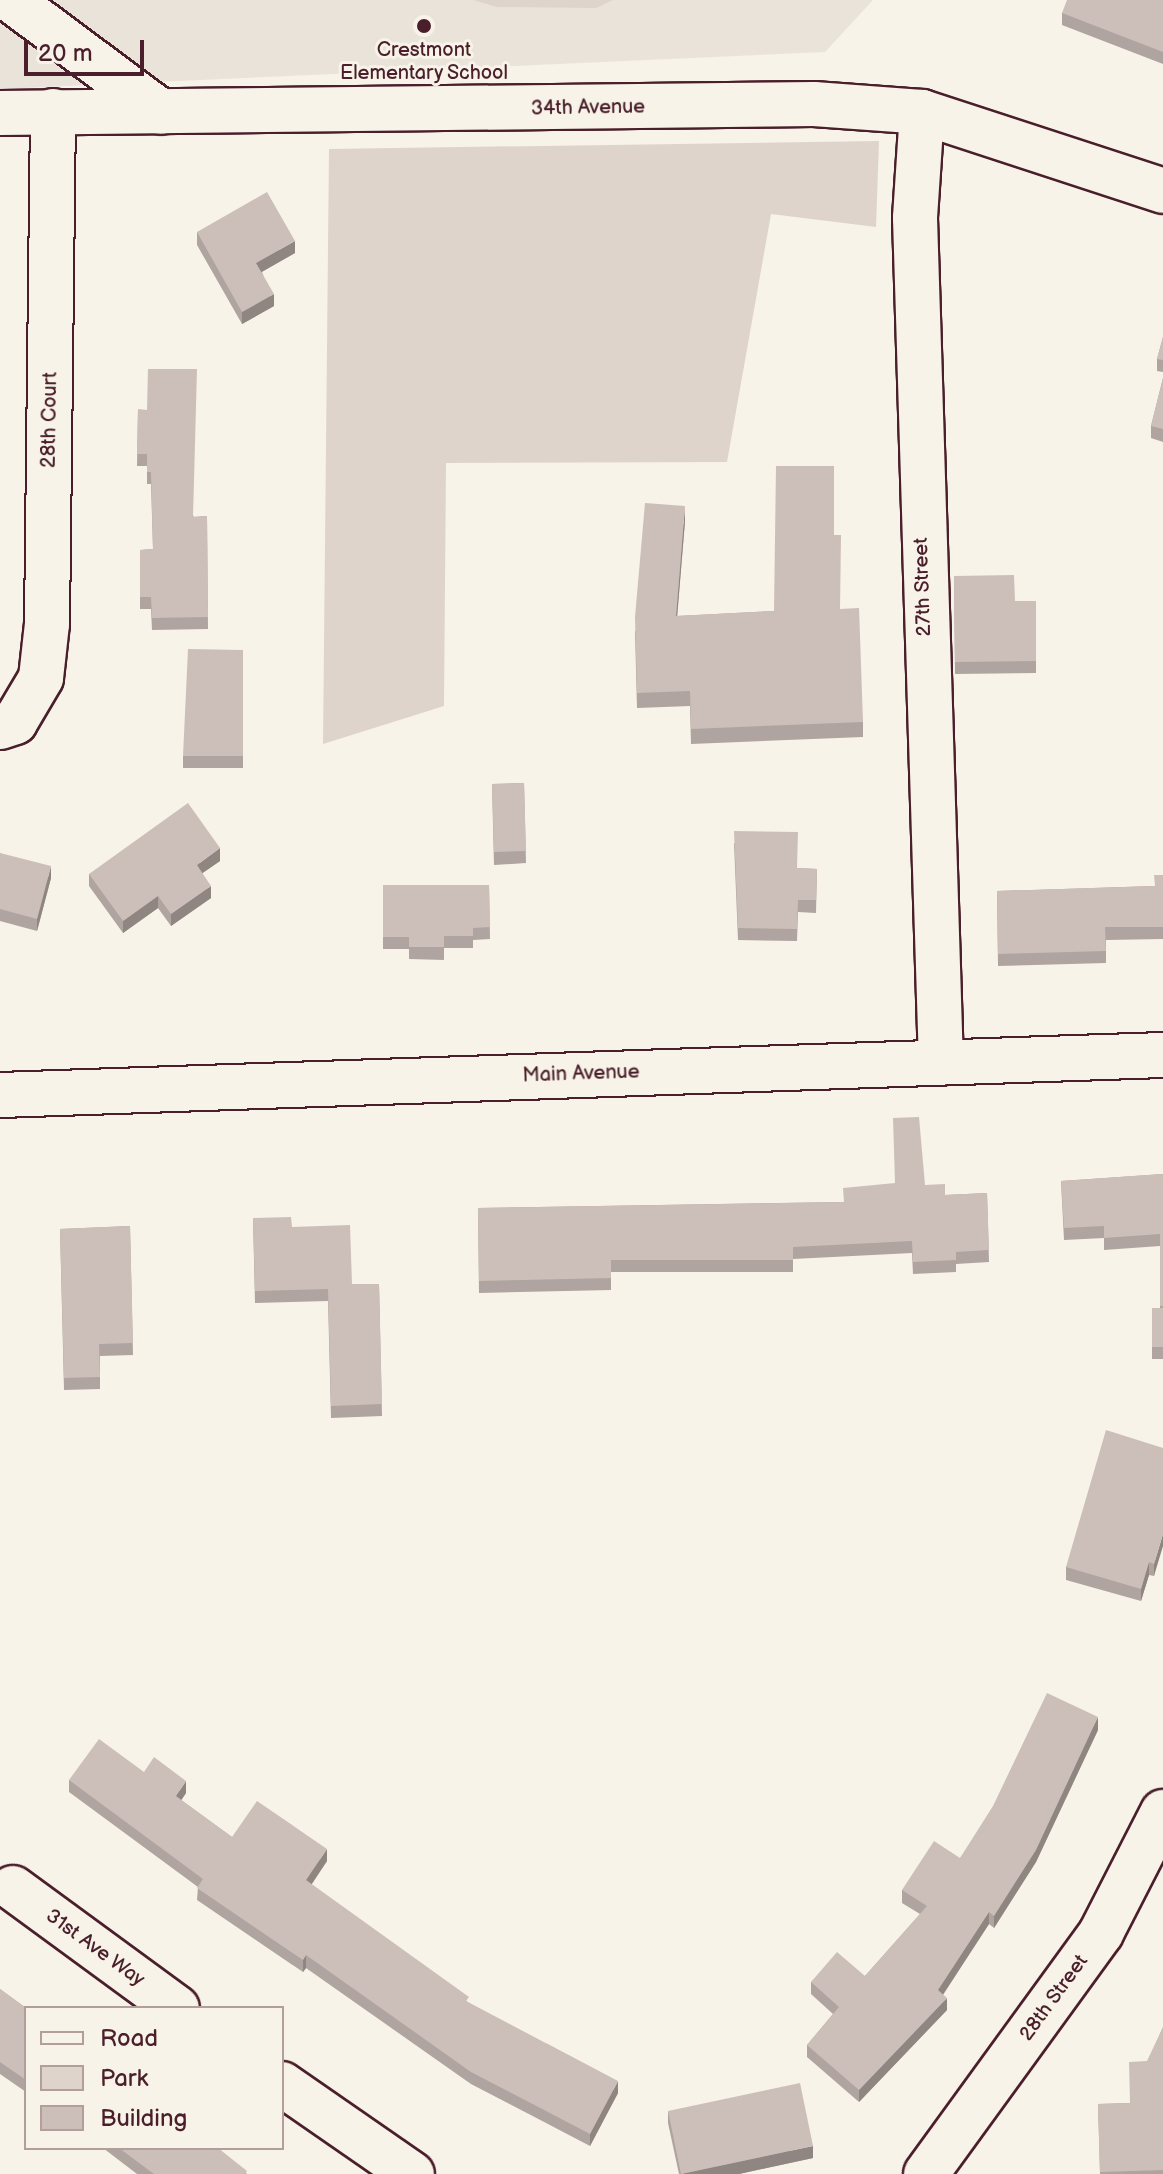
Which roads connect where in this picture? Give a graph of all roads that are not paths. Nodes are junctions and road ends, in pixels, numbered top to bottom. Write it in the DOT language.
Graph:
graph roads {
  1 [pos="11,0"];
  2 [pos="53,111"];
  3 [pos="161,112"];
  4 [pos="922,112"];
  5 [pos="0,113"];
  6 [pos="1163,191"];
  7 [pos="8,725"];
  8 [pos="1163,1055"];
  9 [pos="941,1063"];
  10 [pos="0,1095"];
  11 [pos="1163,1812"];
  12 [pos="13,1888"];
  13 [pos="174,2006"];
  14 [pos="284,2085"];
  15 [pos="412,2174"];
  16 [pos="926,2174"];
  1 -- 3 [label="street"];
  2 -- 3 [label="street, 34th Avenue"];
  2 -- 5 [label="street, 34th Avenue"];
  2 -- 7 [label="street, 28th Court"];
  3 -- 4 [label="street, 34th Avenue"];
  4 -- 6 [label="street, 34th Avenue"];
  4 -- 9 [label="street, 27th Street"];
  8 -- 9 [label="street, Main Avenue"];
  9 -- 10 [label="street, Main Avenue"];
  11 -- 16 [label="street, 28th Street"];
  12 -- 13 [label="street, 31st Ave Way"];
  14 -- 15 [label="street"];
}
